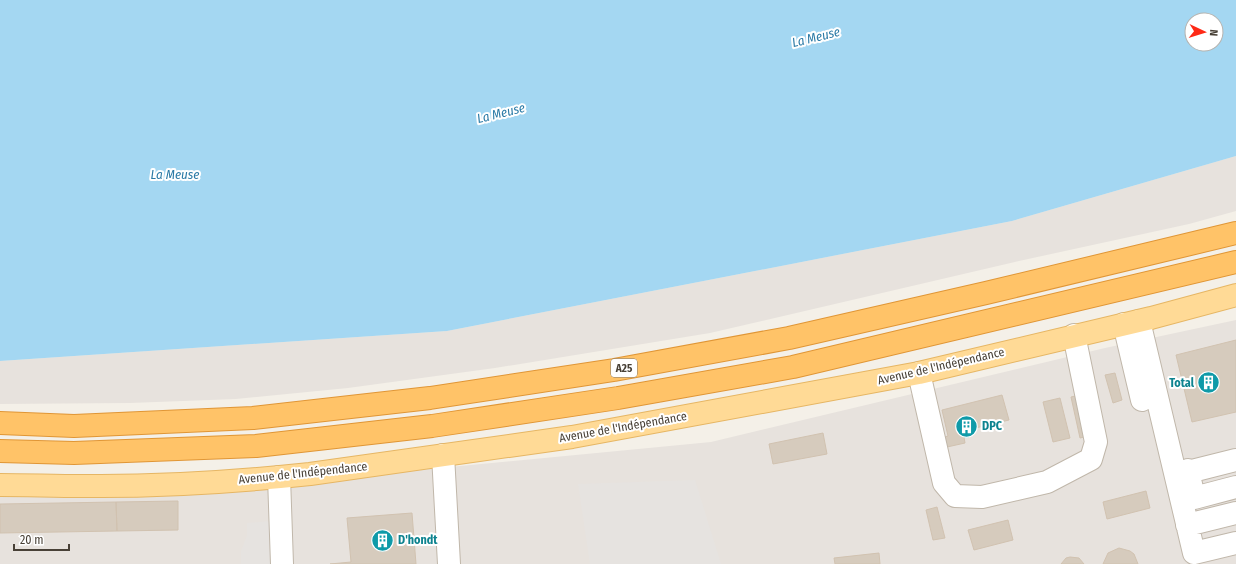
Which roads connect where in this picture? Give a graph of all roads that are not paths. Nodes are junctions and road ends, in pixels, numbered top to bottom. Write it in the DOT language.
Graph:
graph roads {
  1 [pos="1236,233"];
  2 [pos="1236,262"];
  3 [pos="1236,295"];
  4 [pos="1138,321"];
  5 [pos="1074,335"];
  6 [pos="919,373"];
  7 [pos="0,423"];
  8 [pos="0,451"];
  9 [pos="443,455"];
  10 [pos="1236,460"];
  11 [pos="1188,472"];
  12 [pos="279,477"];
  13 [pos="0,485"];
  14 [pos="1236,488"];
  15 [pos="1236,513"];
  16 [pos="1187,525"];
  17 [pos="1236,542"];
  18 [pos="282,564"];
  19 [pos="449,564"];
  20 [pos="1182,564"];
  1 -- 7 [label="highway, A25"];
  2 -- 8 [label="highway, A25"];
  3 -- 4 [label="main road, Avenue de l'Indépendance"];
  4 -- 5 [label="main road, Avenue de l'Indépendance"];
  4 -- 11 [label="lane"];
  4 -- 16 [label="lane"];
  4 -- 20 [label="lane"];
  5 -- 6 [label="main road, Avenue de l'Indépendance"];
  5 -- 6 [label="lane"];
  6 -- 9 [label="main road, Avenue de l'Indépendance"];
  9 -- 12 [label="main road, Avenue de l'Indépendance"];
  9 -- 19 [label="lane"];
  10 -- 11 [label="lane"];
  11 -- 14 [label="lane"];
  12 -- 13 [label="main road, Avenue de l'Indépendance"];
  12 -- 18 [label="lane"];
  15 -- 16 [label="lane"];
  16 -- 17 [label="lane"];
}
